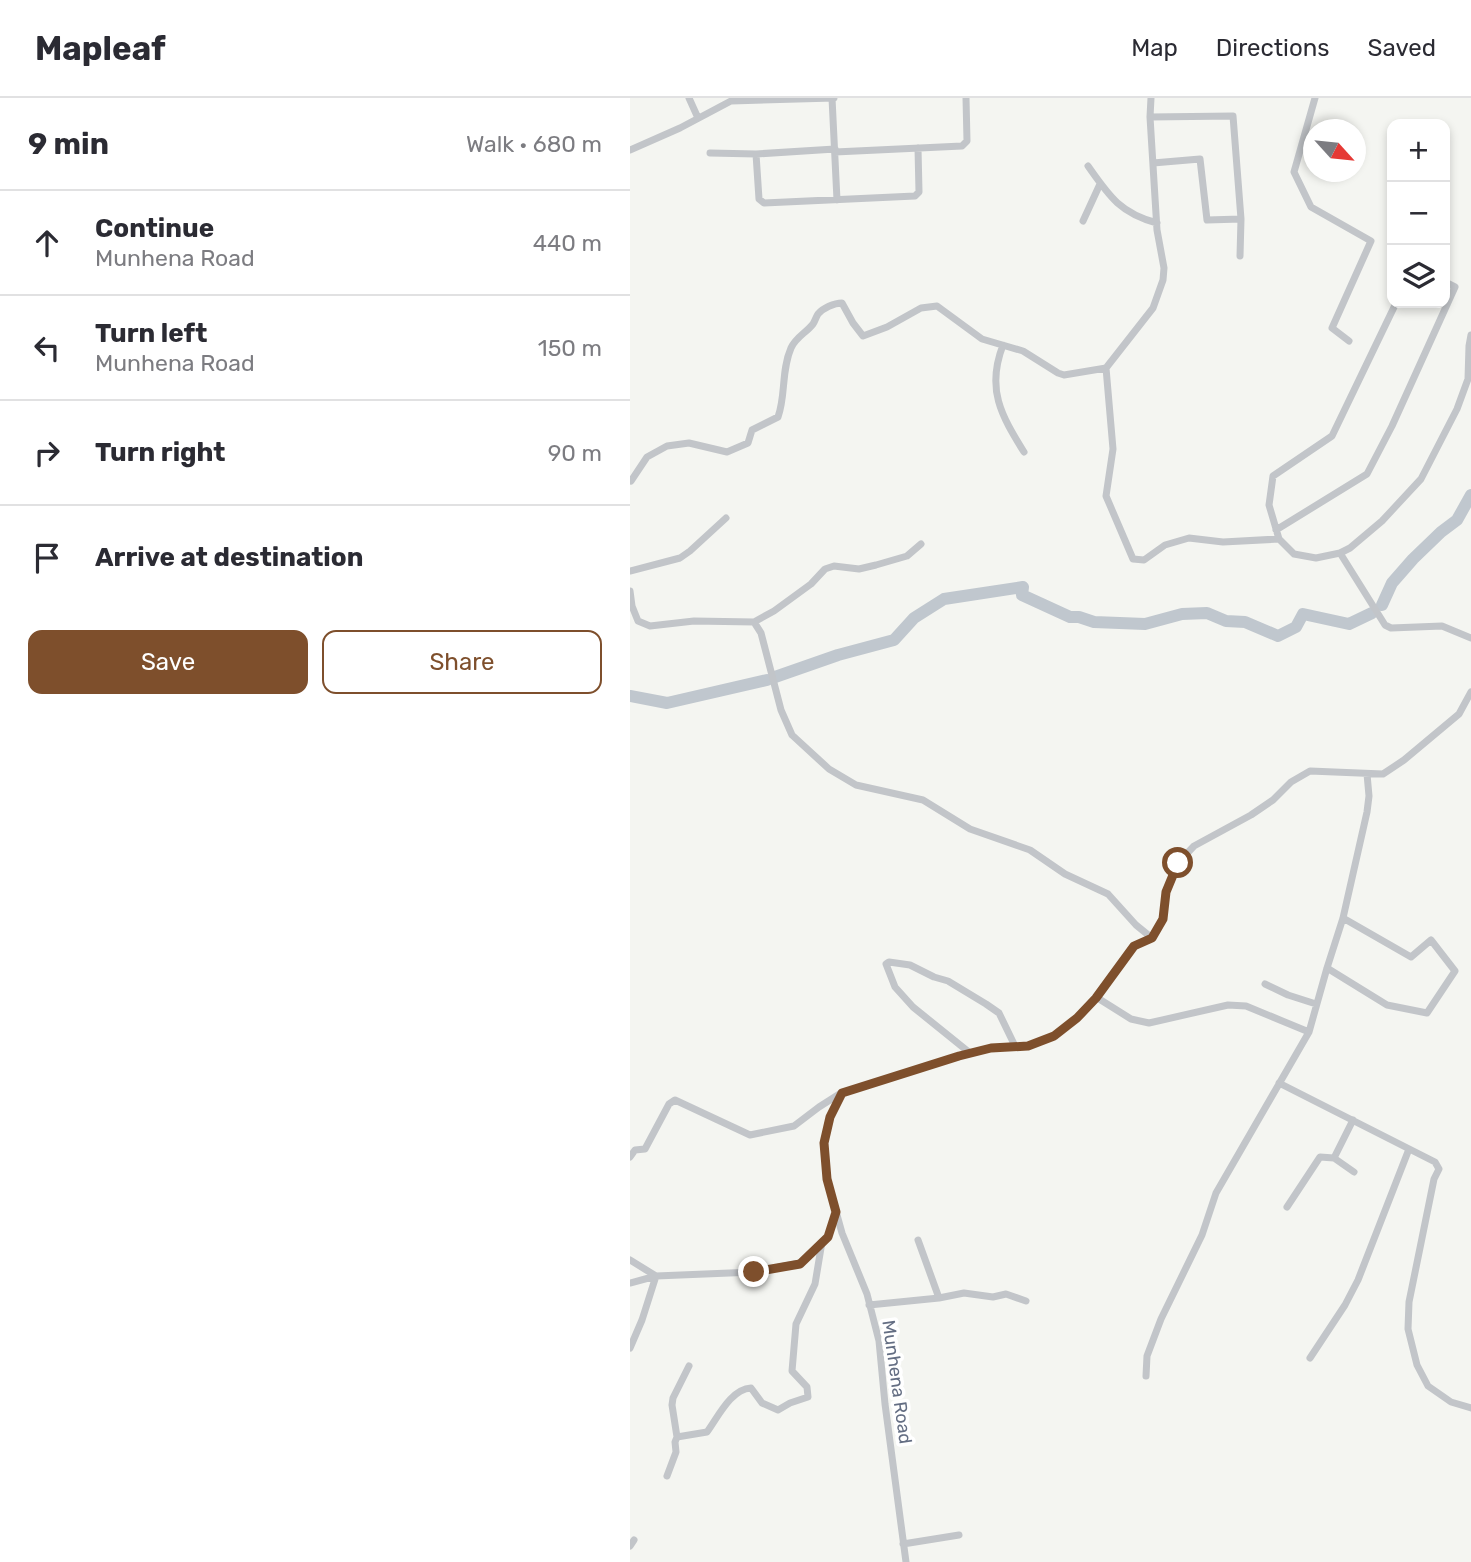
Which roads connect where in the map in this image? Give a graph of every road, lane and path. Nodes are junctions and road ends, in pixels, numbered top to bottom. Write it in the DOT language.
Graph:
graph roads {
  1 [pos="689,98"];
  2 [pos="833,98"];
  3 [pos="966,98"];
  4 [pos="1150,98"];
  5 [pos="1315,98"];
  6 [pos="1150,117"];
  7 [pos="698,118"];
  8 [pos="918,148"];
  9 [pos="630,150"];
  10 [pos="835,150"];
  11 [pos="710,153"];
  12 [pos="757,154"];
  13 [pos="1153,163"];
  14 [pos="1088,166"];
  15 [pos="1100,184"];
  16 [pos="837,200"];
  17 [pos="1241,219"];
  18 [pos="1083,221"];
  19 [pos="1157,223"];
  20 [pos="1240,256"];
  21 [pos="1450,284"];
  22 [pos="1450,298"];
  23 [pos="1393,308"];
  24 [pos="1445,308"];
  25 [pos="1471,335"];
  26 [pos="1349,341"];
  27 [pos="1003,345"];
  28 [pos="1106,368"];
  29 [pos="1024,452"];
  30 [pos="630,482"];
  31 [pos="726,518"];
  32 [pos="1276,530"];
  33 [pos="1279,539"];
  34 [pos="921,544"];
  35 [pos="1340,553"];
  36 [pos="630,571"];
  37 [pos="630,592"];
  38 [pos="754,622"];
  39 [pos="1471,638"];
  40 [pos="1471,692"];
  41 [pos="1367,774"];
  42 [pos="1343,918"];
  43 [pos="1152,938"];
  44 [pos="1327,968"];
  45 [pos="1265,984"];
  46 [pos="1096,998"];
  47 [pos="1316,1004"];
  48 [pos="1309,1032"];
  49 [pos="1014,1046"];
  50 [pos="970,1053"];
  51 [pos="1279,1083"];
  52 [pos="842,1093"];
  53 [pos="1353,1120"];
  54 [pos="1409,1149"];
  55 [pos="630,1157"];
  56 [pos="1334,1158"];
  57 [pos="1354,1172"];
  58 [pos="1287,1207"];
  59 [pos="836,1212"];
  60 [pos="918,1240"];
  61 [pos="822,1242"];
  62 [pos="630,1260"];
  63 [pos="656,1276"];
  64 [pos="630,1283"];
  65 [pos="939,1298"];
  66 [pos="1026,1301"];
  67 [pos="869,1305"];
  68 [pos="630,1348"];
  69 [pos="1310,1358"];
  70 [pos="689,1366"];
  71 [pos="1146,1376"];
  72 [pos="1471,1408"];
  73 [pos="677,1437"];
  74 [pos="667,1476"];
  75 [pos="958,1535"];
  76 [pos="903,1544"];
  77 [pos="906,1562"];
  1 -- 7 [label="street"];
  2 -- 7 [label="street"];
  2 -- 10 [label="street"];
  3 -- 8 [label="street"];
  4 -- 6 [label="street"];
  5 -- 26 [label="street"];
  6 -- 13 [label="street"];
  6 -- 17 [label="street"];
  7 -- 9 [label="street"];
  8 -- 10 [label="street"];
  8 -- 16 [label="street"];
  10 -- 12 [label="street"];
  10 -- 16 [label="street"];
  11 -- 12 [label="street"];
  12 -- 16 [label="street"];
  13 -- 17 [label="street"];
  13 -- 19 [label="street"];
  14 -- 15 [label="street"];
  15 -- 18 [label="street"];
  15 -- 19 [label="street"];
  17 -- 20 [label="street"];
  19 -- 28 [label="street"];
  21 -- 22 [label="street"];
  23 -- 32 [label="street"];
  24 -- 32 [label="street"];
  25 -- 35 [label="street"];
  27 -- 28 [label="street"];
  27 -- 29 [label="street"];
  27 -- 30 [label="street"];
  28 -- 33 [label="street"];
  31 -- 36 [label="street"];
  32 -- 33 [label="street"];
  33 -- 35 [label="street"];
  34 -- 38 [label="street"];
  35 -- 39 [label="street"];
  37 -- 38 [label="street"];
  38 -- 43 [label="street"];
  40 -- 41 [label="street"];
  41 -- 42 [label="street"];
  41 -- 43 [label="street"];
  42 -- 44 [label="street"];
  42 -- 44 [label="street"];
  43 -- 46 [label="street"];
  44 -- 47 [label="street"];
  45 -- 47 [label="street"];
  46 -- 48 [label="street"];
  46 -- 49 [label="street"];
  47 -- 48 [label="street"];
  48 -- 51 [label="street"];
  49 -- 50 [label="street"];
  49 -- 50 [label="street"];
  50 -- 52 [label="street"];
  51 -- 53 [label="street"];
  51 -- 71 [label="street"];
  52 -- 55 [label="street"];
  52 -- 59 [label="street, Munhena Road"];
  53 -- 54 [label="street"];
  53 -- 56 [label="street"];
  54 -- 69 [label="street"];
  54 -- 72 [label="street"];
  56 -- 57 [label="street"];
  56 -- 58 [label="street"];
  59 -- 61 [label="street"];
  59 -- 67 [label="street, Munhena Road"];
  60 -- 65 [label="street"];
  61 -- 63 [label="street"];
  61 -- 73 [label="street"];
  62 -- 63 [label="street"];
  63 -- 64 [label="street"];
  63 -- 68 [label="street"];
  65 -- 66 [label="street"];
  65 -- 67 [label="street"];
  67 -- 76 [label="street, Munhena Road"];
  70 -- 73 [label="street"];
  73 -- 74 [label="street"];
  75 -- 76 [label="street"];
  76 -- 77 [label="street, Munhena Road"];
}
